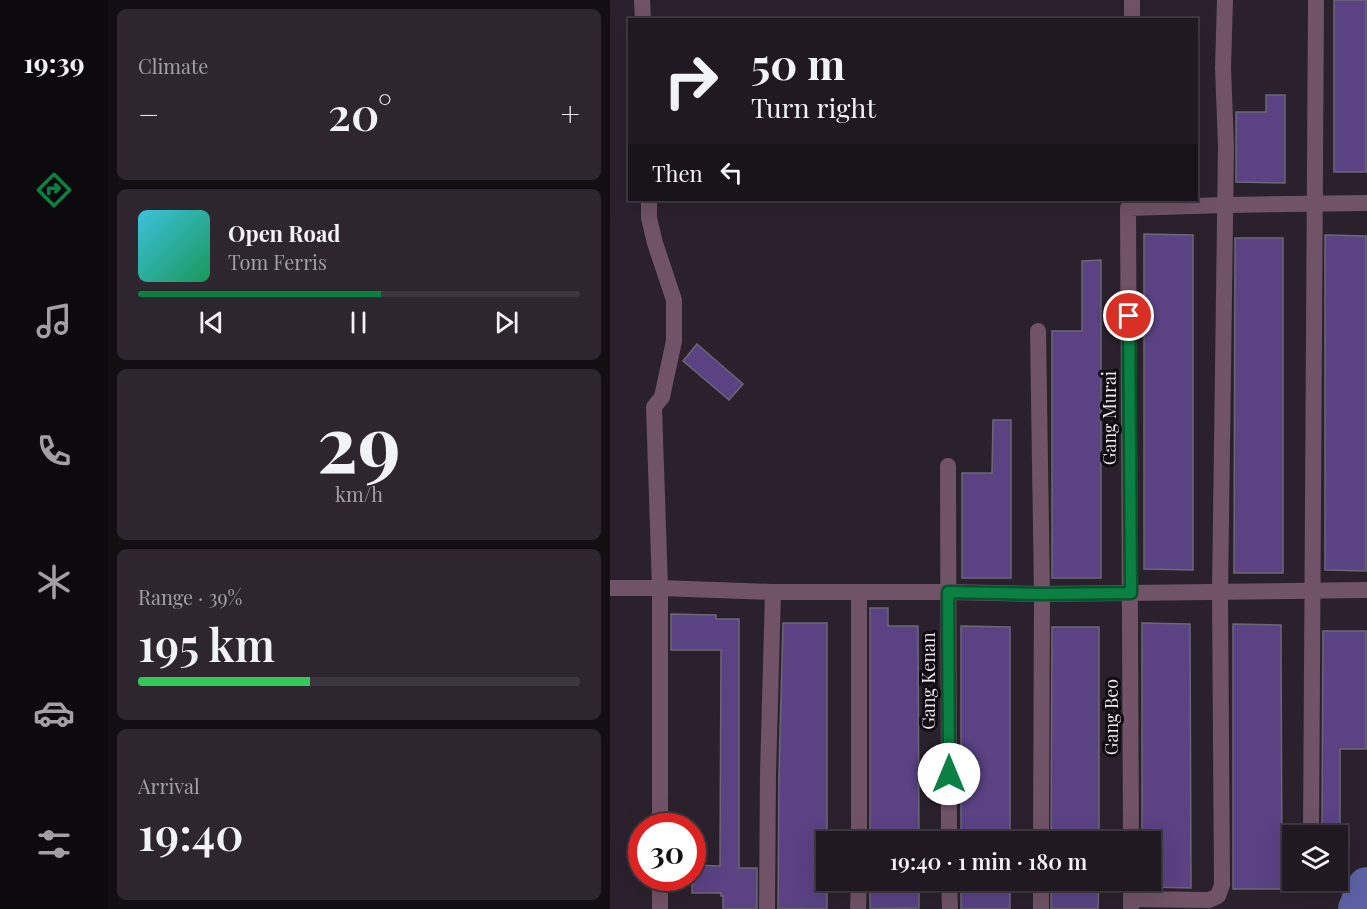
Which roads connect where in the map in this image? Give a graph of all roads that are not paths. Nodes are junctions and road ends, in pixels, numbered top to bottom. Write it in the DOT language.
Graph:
graph roads {
  1 [pos="642,0"];
  2 [pos="1132,0"];
  3 [pos="1225,0"];
  4 [pos="1316,0"];
  5 [pos="643,18"];
  6 [pos="1132,18"];
  7 [pos="649,201"];
  8 [pos="1313,203"];
  9 [pos="1366,203"];
  10 [pos="1225,205"];
  11 [pos="1038,331"];
  12 [pos="948,466"];
  13 [pos="610,588"];
  14 [pos="660,588"];
  15 [pos="1313,590"];
  16 [pos="1366,590"];
  17 [pos="773,592"];
  18 [pos="859,592"];
  19 [pos="948,592"];
  20 [pos="1131,593"];
  21 [pos="1220,593"];
  22 [pos="1042,594"];
  23 [pos="660,813"];
  24 [pos="1310,825"];
  25 [pos="859,831"];
  26 [pos="949,831"];
  27 [pos="1041,831"];
  28 [pos="1131,831"];
  29 [pos="660,891"];
  30 [pos="859,891"];
  31 [pos="949,891"];
  32 [pos="1041,891"];
  33 [pos="1131,904"];
  34 [pos="660,909"];
  35 [pos="767,909"];
  36 [pos="859,909"];
  37 [pos="950,909"];
  38 [pos="1041,909"];
  1 -- 5 [label="street"];
  2 -- 6 [label="street"];
  3 -- 10 [label="street"];
  4 -- 8 [label="street"];
  7 -- 14 [label="street"];
  8 -- 9 [label="street"];
  8 -- 10 [label="street"];
  8 -- 15 [label="street"];
  10 -- 20 [label="street, Gang Murai"];
  10 -- 21 [label="street"];
  11 -- 22 [label="street"];
  12 -- 19 [label="street, Gang Kenan"];
  13 -- 14 [label="street"];
  14 -- 17 [label="street"];
  14 -- 23 [label="street"];
  15 -- 16 [label="street"];
  15 -- 21 [label="street"];
  15 -- 24 [label="street"];
  17 -- 18 [label="street"];
  17 -- 35 [label="street"];
  18 -- 19 [label="street"];
  18 -- 25 [label="street"];
  19 -- 22 [label="street"];
  19 -- 26 [label="street, Gang Kenan"];
  20 -- 21 [label="street"];
  20 -- 22 [label="street"];
  20 -- 28 [label="street, Gang Beo"];
  21 -- 33 [label="street"];
  22 -- 27 [label="street"];
  29 -- 34 [label="street"];
  30 -- 36 [label="street"];
  31 -- 37 [label="street"];
  32 -- 38 [label="street"];
}
